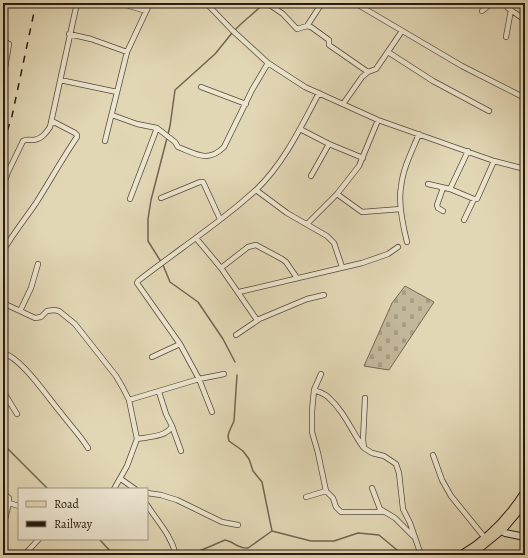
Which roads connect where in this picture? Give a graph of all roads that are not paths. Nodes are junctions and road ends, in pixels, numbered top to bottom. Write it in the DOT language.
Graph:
graph roads {
  1 [pos="5,3"];
  2 [pos="77,3"];
  3 [pos="120,3"];
  4 [pos="150,3"];
  5 [pos="206,3"];
  6 [pos="267,3"];
  7 [pos="322,3"];
  8 [pos="355,3"];
  9 [pos="492,3"];
  10 [pos="505,3"];
  11 [pos="3,8"];
  12 [pos="511,10"];
  13 [pos="146,11"];
  14 [pos="482,11"];
  15 [pos="525,20"];
  16 [pos="307,26"];
  17 [pos="402,31"];
  18 [pos="69,34"];
  19 [pos="506,37"];
  20 [pos="3,41"];
  21 [pos="126,52"];
  22 [pos="388,52"];
  23 [pos="268,63"];
  24 [pos="368,72"];
  25 [pos="3,80"];
  26 [pos="60,80"];
  27 [pos="201,87"];
  28 [pos="117,92"];
  29 [pos="319,93"];
  30 [pos="525,98"];
  31 [pos="246,104"];
  32 [pos="343,104"];
  33 [pos="489,111"];
  34 [pos="112,115"];
  35 [pos="378,120"];
  36 [pos="52,121"];
  37 [pos="157,128"];
  38 [pos="300,129"];
  39 [pos="419,134"];
  40 [pos="105,141"];
  41 [pos="329,144"];
  42 [pos="468,151"];
  43 [pos="363,158"];
  44 [pos="494,161"];
  45 [pos="525,169"];
  46 [pos="311,176"];
  47 [pos="428,184"];
  48 [pos="3,186"];
  49 [pos="443,188"];
  50 [pos="256,190"];
  51 [pos="450,190"];
  52 [pos="337,194"];
  53 [pos="162,198"];
  54 [pos="130,199"];
  55 [pos="474,200"];
  56 [pos="401,209"];
  57 [pos="443,211"];
  58 [pos="220,219"];
  59 [pos="464,220"];
  60 [pos="307,224"];
  61 [pos="196,238"];
  62 [pos="407,242"];
  63 [pos="398,247"];
  64 [pos="3,251"];
  65 [pos="38,264"];
  66 [pos="342,267"];
  67 [pos="221,268"];
  68 [pos="297,278"];
  69 [pos="239,292"];
  70 [pos="324,295"];
  71 [pos="3,303"];
  72 [pos="20,311"];
  73 [pos="258,320"];
  74 [pos="236,335"];
  75 [pos="180,344"];
  76 [pos="3,353"];
  77 [pos="152,358"];
  78 [pos="224,374"];
  79 [pos="321,374"];
  80 [pos="199,379"];
  81 [pos="314,390"];
  82 [pos="3,391"];
  83 [pos="159,392"];
  84 [pos="365,398"];
  85 [pos="129,400"];
  86 [pos="212,412"];
  87 [pos="17,414"];
  88 [pos="172,426"];
  89 [pos="136,439"];
  90 [pos="88,448"];
  91 [pos="364,448"];
  92 [pos="181,450"];
  93 [pos="433,455"];
  94 [pos="121,479"];
  95 [pos="115,488"];
  96 [pos="134,488"];
  97 [pos="372,488"];
  98 [pos="326,491"];
  99 [pos="525,492"];
  100 [pos="3,493"];
  101 [pos="148,493"];
  102 [pos="306,497"];
  103 [pos="9,503"];
  104 [pos="525,503"];
  105 [pos="18,506"];
  106 [pos="148,506"];
  107 [pos="385,512"];
  108 [pos="238,525"];
  109 [pos="501,526"];
  110 [pos="3,527"];
  111 [pos="525,537"];
  112 [pos="414,538"];
  113 [pos="485,538"];
  114 [pos="38,540"];
  115 [pos="24,555"];
  116 [pos="176,555"];
  117 [pos="421,555"];
  118 [pos="461,555"];
  119 [pos="471,555"];
  1 -- 11 [label="street"];
  2 -- 18 [label="street"];
  3 -- 13 [label="street"];
  4 -- 13 [label="street"];
  5 -- 23 [label="street"];
  6 -- 16 [label="street"];
  7 -- 16 [label="street"];
  8 -- 17 [label="street"];
  9 -- 14 [label="street"];
  10 -- 12 [label="street"];
  12 -- 15 [label="street"];
  12 -- 19 [label="street"];
  13 -- 21 [label="street"];
  16 -- 24 [label="street"];
  17 -- 22 [label="street"];
  17 -- 30 [label="street"];
  18 -- 21 [label="street"];
  18 -- 26 [label="street"];
  20 -- 25 [label="street"];
  21 -- 28 [label="street"];
  22 -- 24 [label="street"];
  22 -- 33 [label="street"];
  23 -- 29 [label="street"];
  23 -- 31 [label="street"];
  24 -- 32 [label="street"];
  26 -- 28 [label="street"];
  26 -- 36 [label="street"];
  27 -- 31 [label="street"];
  28 -- 34 [label="street"];
  29 -- 32 [label="street"];
  29 -- 38 [label="street"];
  31 -- 37 [label="street"];
  32 -- 35 [label="street"];
  34 -- 37 [label="street"];
  34 -- 40 [label="street"];
  35 -- 39 [label="street"];
  35 -- 43 [label="street"];
  36 -- 48 [label="street"];
  36 -- 64 [label="street"];
  37 -- 54 [label="street"];
  38 -- 41 [label="street"];
  38 -- 50 [label="street"];
  39 -- 42 [label="street"];
  39 -- 56 [label="street"];
  41 -- 43 [label="street"];
  41 -- 46 [label="street"];
  42 -- 44 [label="street"];
  42 -- 51 [label="street"];
  43 -- 52 [label="street"];
  44 -- 45 [label="street"];
  44 -- 55 [label="street"];
  47 -- 49 [label="street"];
  49 -- 51 [label="street"];
  49 -- 57 [label="street"];
  50 -- 58 [label="street"];
  50 -- 60 [label="street"];
  51 -- 55 [label="street"];
  52 -- 56 [label="street"];
  52 -- 60 [label="street"];
  53 -- 58 [label="street"];
  55 -- 59 [label="street"];
  56 -- 62 [label="street"];
  58 -- 61 [label="street"];
  60 -- 66 [label="street"];
  61 -- 67 [label="street"];
  61 -- 75 [label="street"];
  63 -- 66 [label="street"];
  65 -- 72 [label="street"];
  66 -- 68 [label="street"];
  67 -- 68 [label="street"];
  67 -- 69 [label="street"];
  68 -- 69 [label="street"];
  69 -- 73 [label="street"];
  70 -- 73 [label="street"];
  71 -- 72 [label="street"];
  72 -- 85 [label="street"];
  73 -- 74 [label="street"];
  75 -- 77 [label="street"];
  75 -- 80 [label="street"];
  76 -- 90 [label="street"];
  78 -- 80 [label="street"];
  79 -- 81 [label="street"];
  80 -- 83 [label="street"];
  80 -- 86 [label="street"];
  81 -- 91 [label="street"];
  81 -- 98 [label="street"];
  82 -- 87 [label="street"];
  83 -- 85 [label="street"];
  83 -- 88 [label="street"];
  84 -- 91 [label="street"];
  85 -- 89 [label="street"];
  88 -- 89 [label="street"];
  88 -- 92 [label="street"];
  89 -- 94 [label="street"];
  91 -- 112 [label="street"];
  93 -- 113 [label="street"];
  94 -- 95 [label="street"];
  94 -- 96 [label="street"];
  97 -- 107 [label="street"];
  98 -- 102 [label="street"];
  98 -- 107 [label="street"];
  99 -- 109 [label="main road"];
  100 -- 103 [label="street"];
  101 -- 108 [label="street"];
  103 -- 105 [label="street"];
  103 -- 110 [label="street"];
  104 -- 109 [label="main road"];
  106 -- 116 [label="street"];
  107 -- 112 [label="street"];
  109 -- 111 [label="main road"];
  109 -- 113 [label="main road"];
  109 -- 119 [label="main road"];
  112 -- 117 [label="street"];
  113 -- 118 [label="main road"];
  114 -- 115 [label="street"];
}
